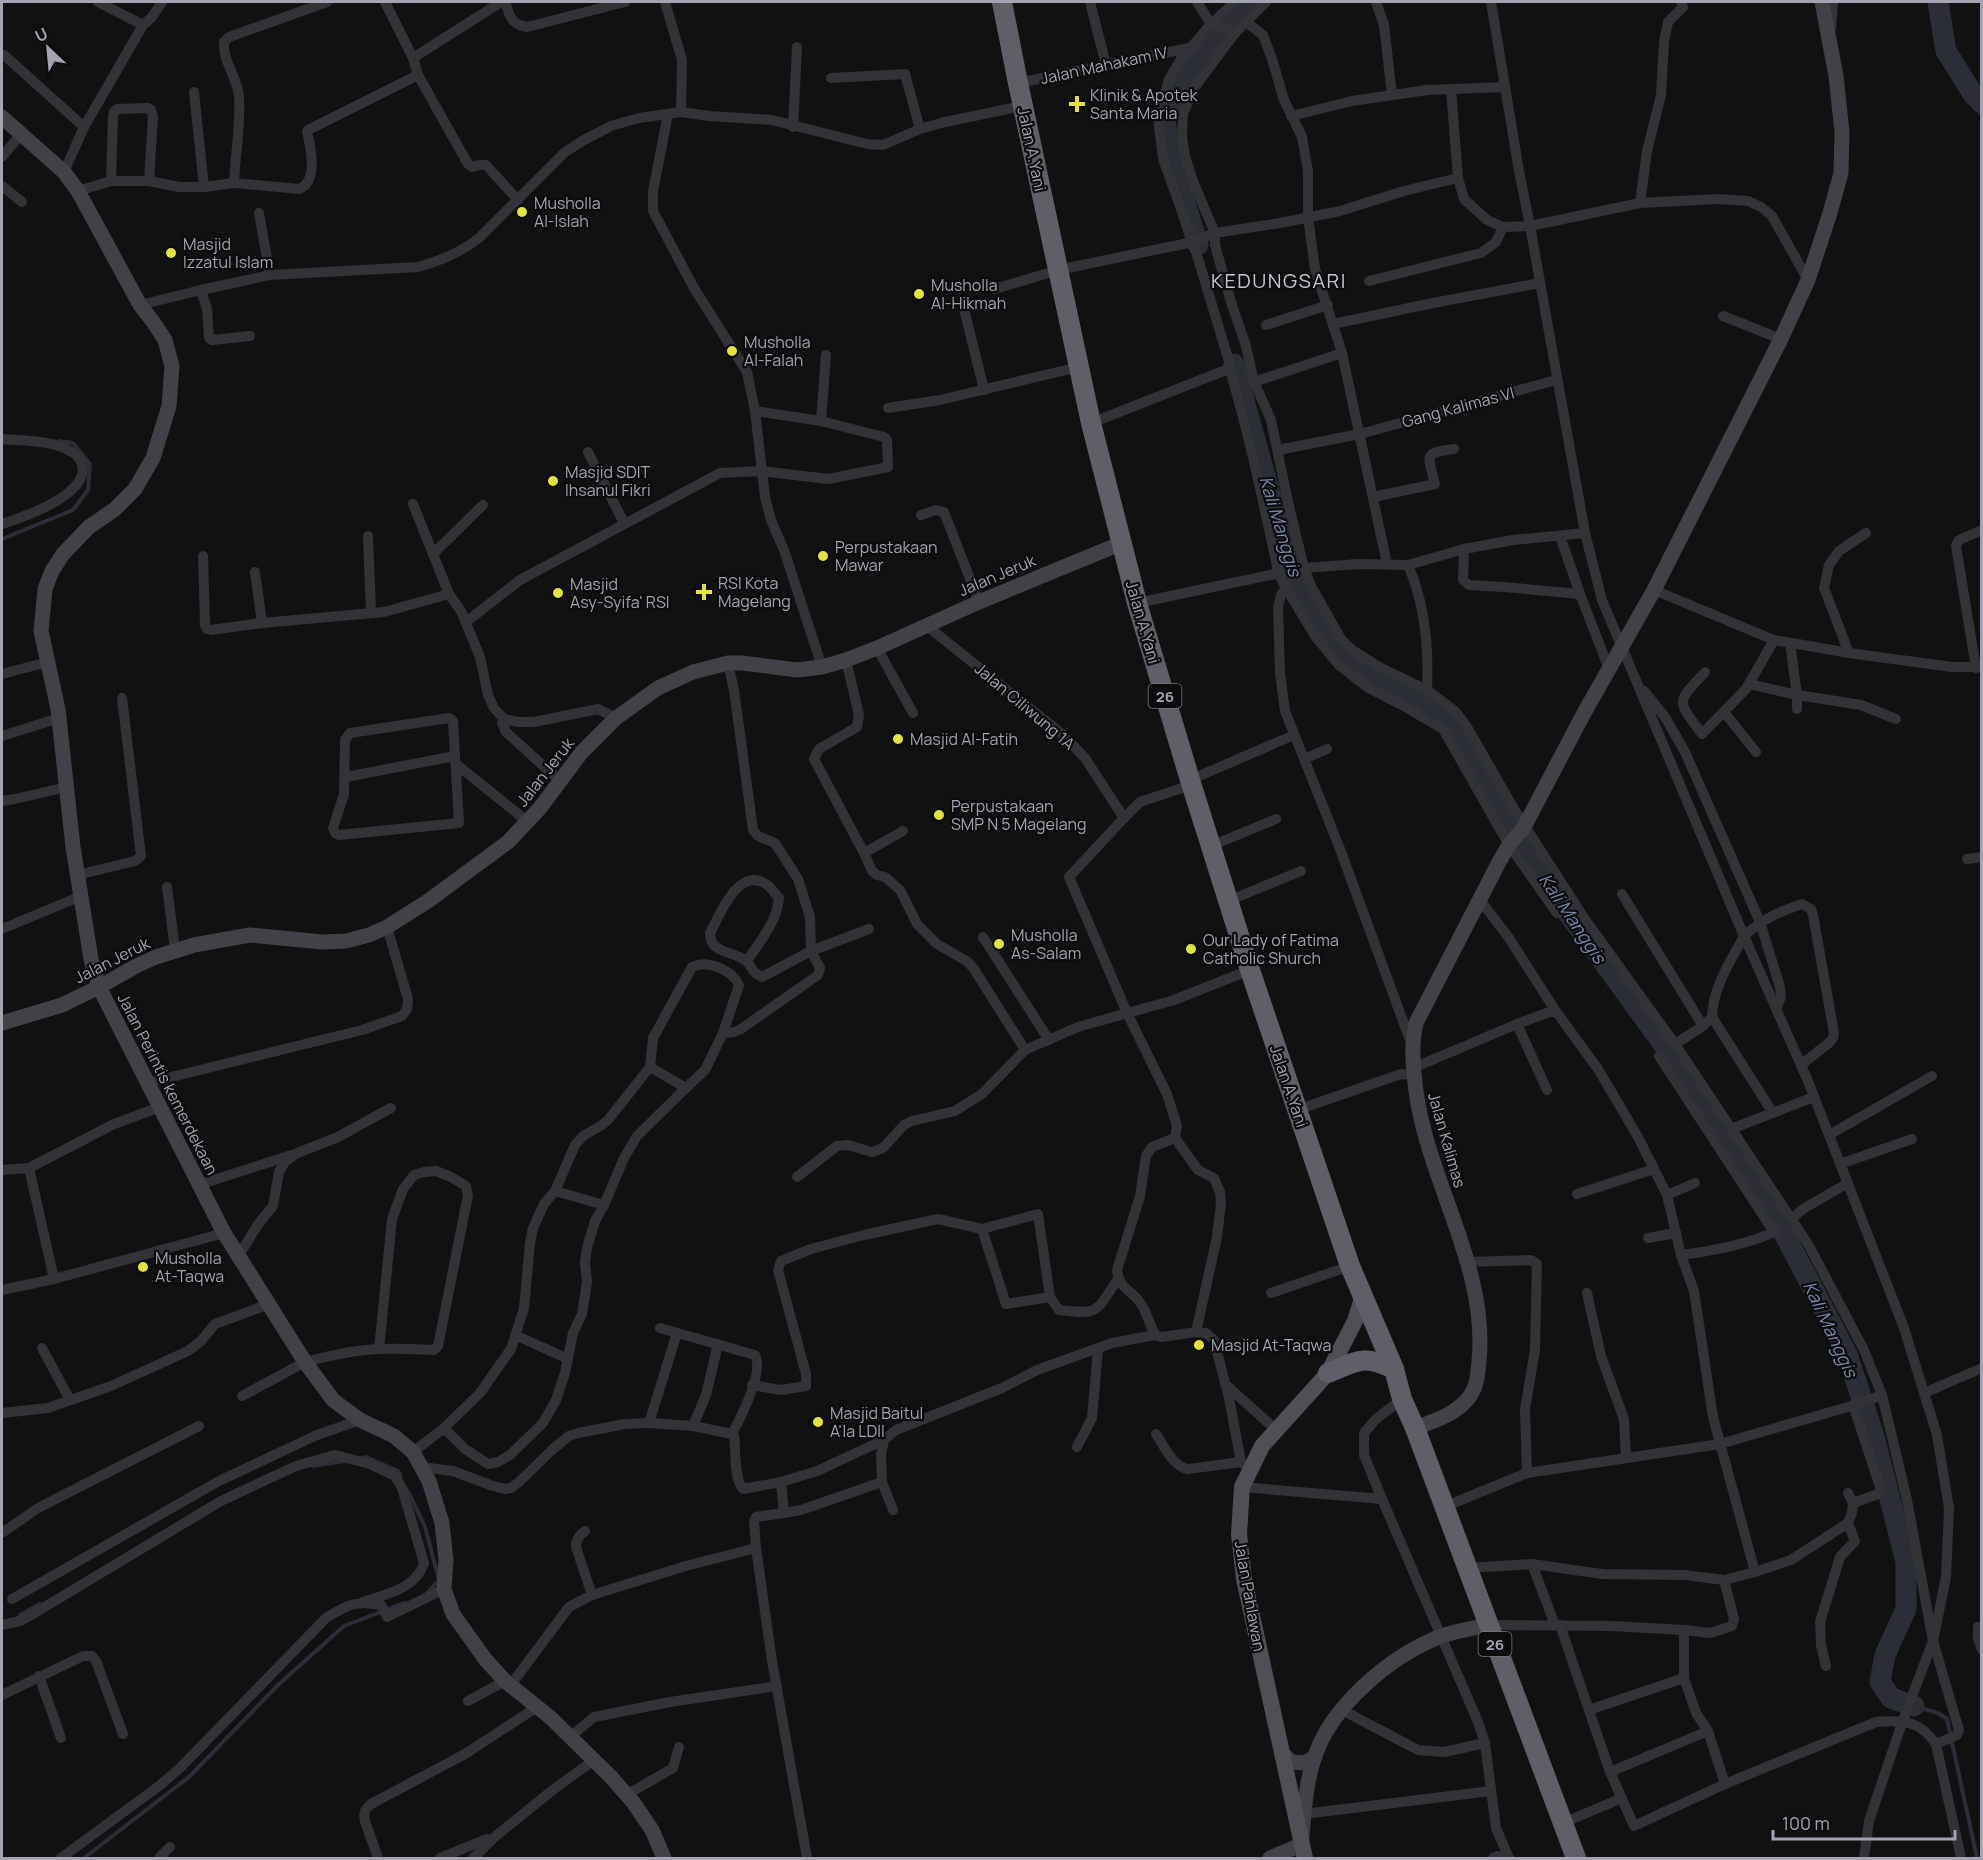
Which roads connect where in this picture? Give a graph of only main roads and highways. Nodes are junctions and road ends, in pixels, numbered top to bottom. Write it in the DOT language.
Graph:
graph roads {
  1 [pos="1002,2"];
  2 [pos="1363,1295"];
  3 [pos="1394,1369"];
  4 [pos="1328,1373"];
  5 [pos="1303,1852"];
  6 [pos="1576,1858"];
  1 -- 2 [label="highway, Jalan A.Yani / 26"];
  2 -- 3 [label="highway, 26"];
  2 -- 4 [label="main road, Jalan Pahlawan"];
  3 -- 4 [label="highway"];
  3 -- 6 [label="highway, 26"];
  4 -- 5 [label="main road, Jalan Pahlawan"];
}
